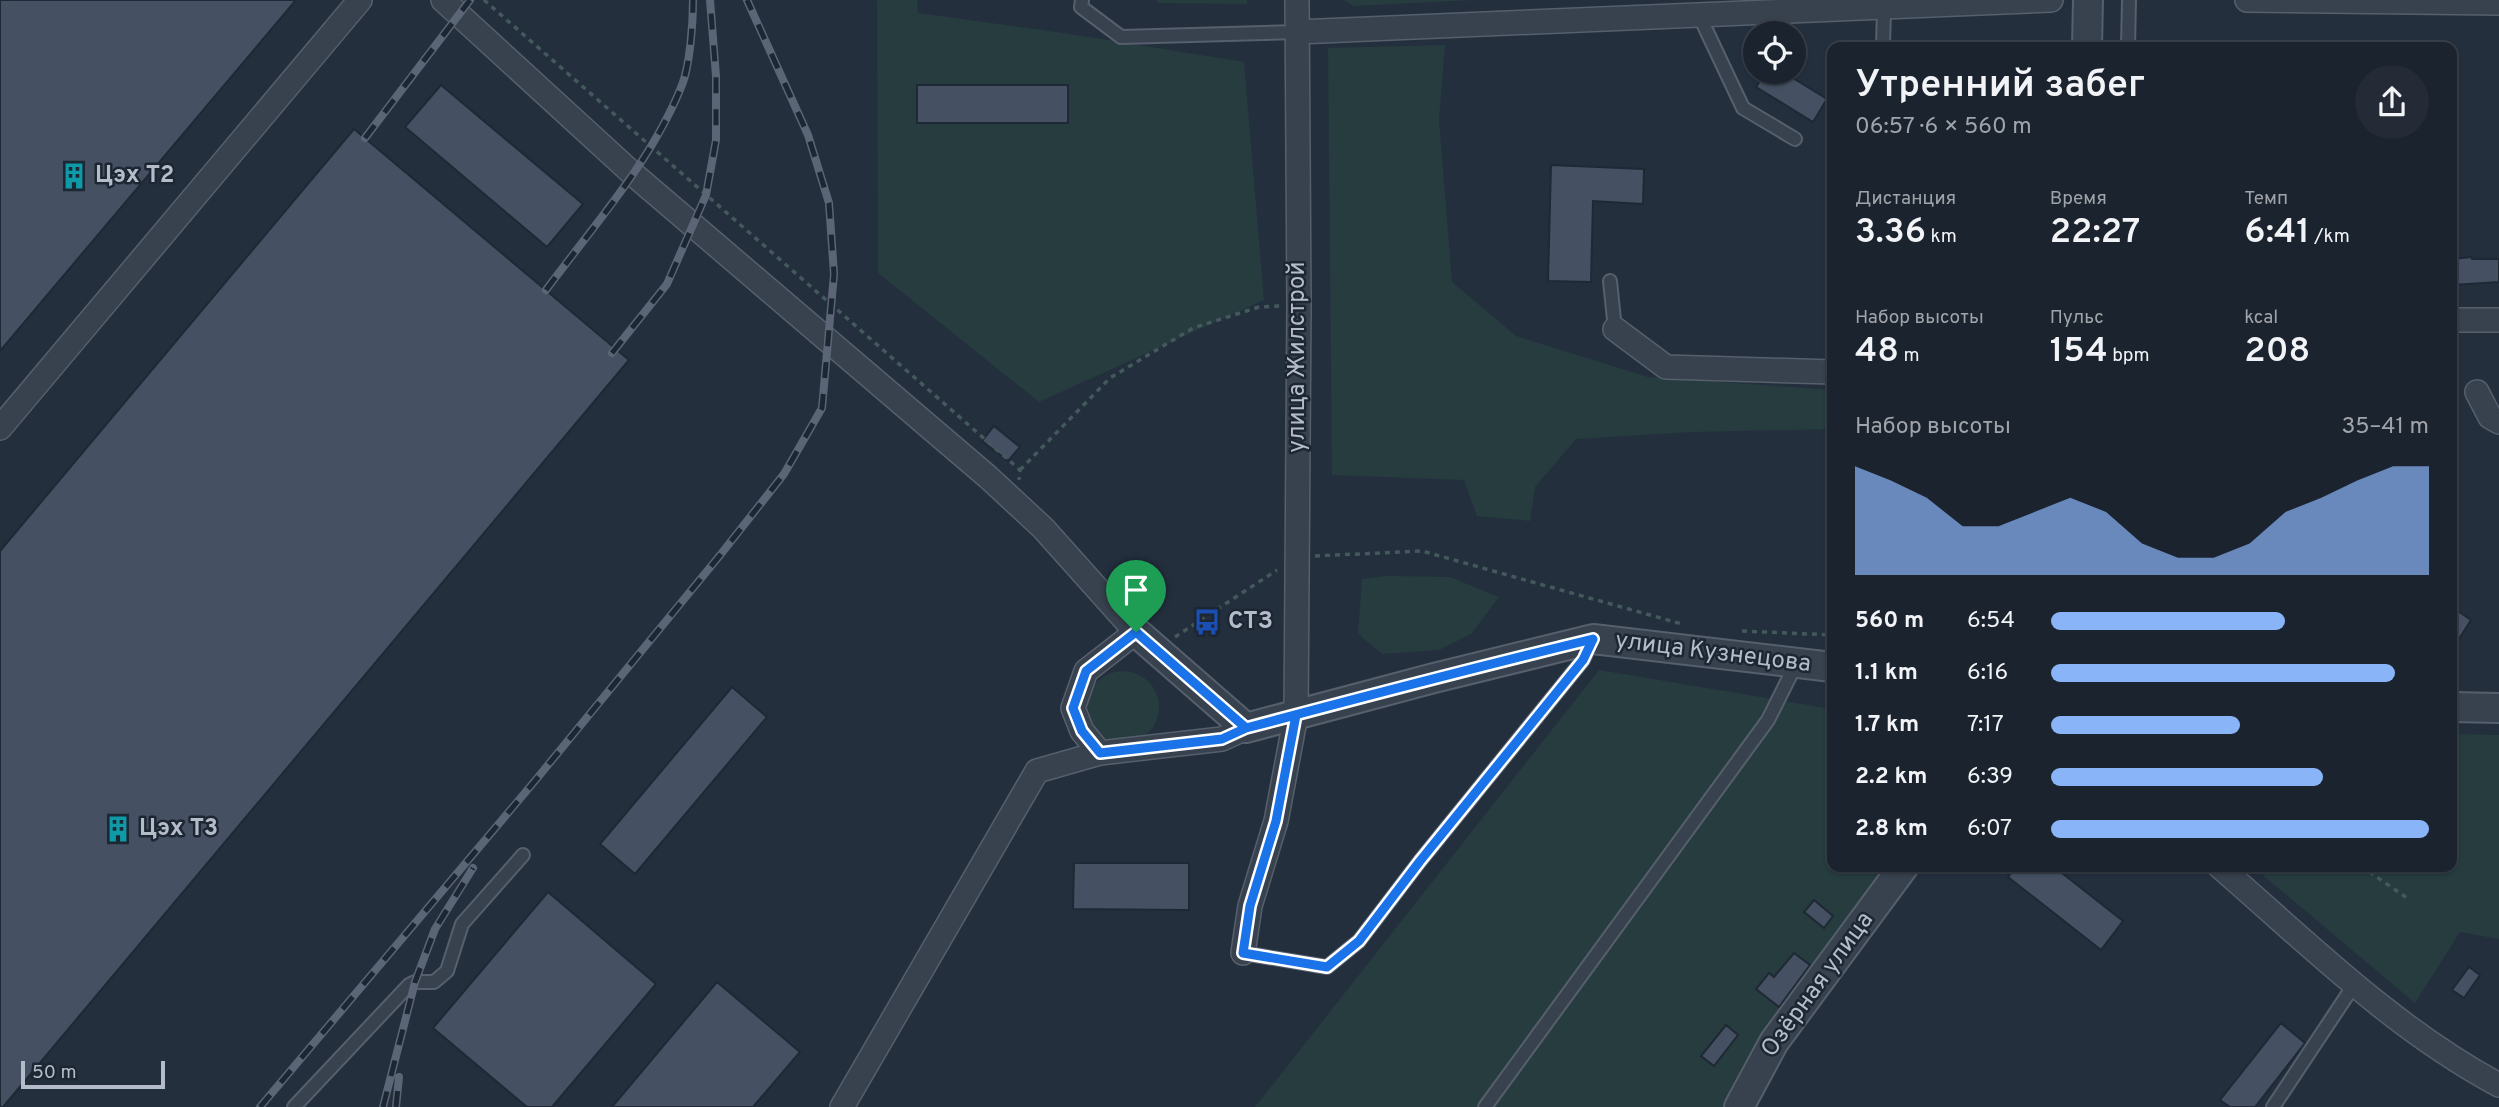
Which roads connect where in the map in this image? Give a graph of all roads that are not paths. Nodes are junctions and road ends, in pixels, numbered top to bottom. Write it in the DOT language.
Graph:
graph roads {
  1 [pos="360,0"];
  2 [pos="443,0"];
  3 [pos="1082,0"];
  4 [pos="1297,0"];
  5 [pos="2051,0"];
  6 [pos="2088,0"];
  7 [pos="2129,0"];
  8 [pos="2247,0"];
  9 [pos="2499,3"];
  10 [pos="1884,7"];
  11 [pos="1699,15"];
  12 [pos="1297,32"];
  13 [pos="1883,42"];
  14 [pos="2087,42"];
  15 [pos="2128,42"];
  16 [pos="1795,139"];
  17 [pos="1609,281"];
  18 [pos="2457,320"];
  19 [pos="2499,320"];
  20 [pos="1827,372"];
  21 [pos="2477,392"];
  22 [pos="2499,422"];
  23 [pos="0,428"];
  24 [pos="1136,632"];
  25 [pos="1593,639"];
  26 [pos="1796,664"];
  27 [pos="1827,667"];
  28 [pos="2457,708"];
  29 [pos="2499,708"];
  30 [pos="1296,715"];
  31 [pos="1246,728"];
  32 [pos="1100,753"];
  33 [pos="523,855"];
  34 [pos="1900,872"];
  35 [pos="2227,872"];
  36 [pos="1243,953"];
  37 [pos="2354,985"];
  38 [pos="2499,1085"];
  39 [pos="294,1107"];
  40 [pos="842,1107"];
  41 [pos="1485,1107"];
  42 [pos="1739,1107"];
  43 [pos="2273,1107"];
  1 -- 23 [label="street"];
  2 -- 24 [label="street"];
  3 -- 12 [label="lane"];
  4 -- 12 [label="street, улица Жилстрой"];
  5 -- 10 [label="street"];
  6 -- 14 [label="street"];
  7 -- 15 [label="lane"];
  8 -- 9 [label="street"];
  10 -- 11 [label="street"];
  10 -- 13 [label="lane"];
  11 -- 12 [label="street"];
  11 -- 16 [label="lane"];
  12 -- 30 [label="street, улица Жилстрой"];
  17 -- 20 [label="lane"];
  18 -- 19 [label="street"];
  21 -- 22 [label="street"];
  24 -- 31 [label="street"];
  24 -- 32 [label="street"];
  25 -- 26 [label="street, улица Кузнецова"];
  25 -- 30 [label="street, улица Кузнецова"];
  25 -- 36 [label="lane"];
  26 -- 27 [label="street, улица Кузнецова"];
  26 -- 41 [label="lane"];
  28 -- 29 [label="street"];
  30 -- 31 [label="street, улица Кузнецова"];
  30 -- 36 [label="street, улица Жилстрой"];
  31 -- 32 [label="street"];
  32 -- 40 [label="street"];
  33 -- 39 [label="lane"];
  34 -- 42 [label="street, Озёрная улица"];
  35 -- 37 [label="street"];
  37 -- 38 [label="street"];
  37 -- 43 [label="lane"];
}
